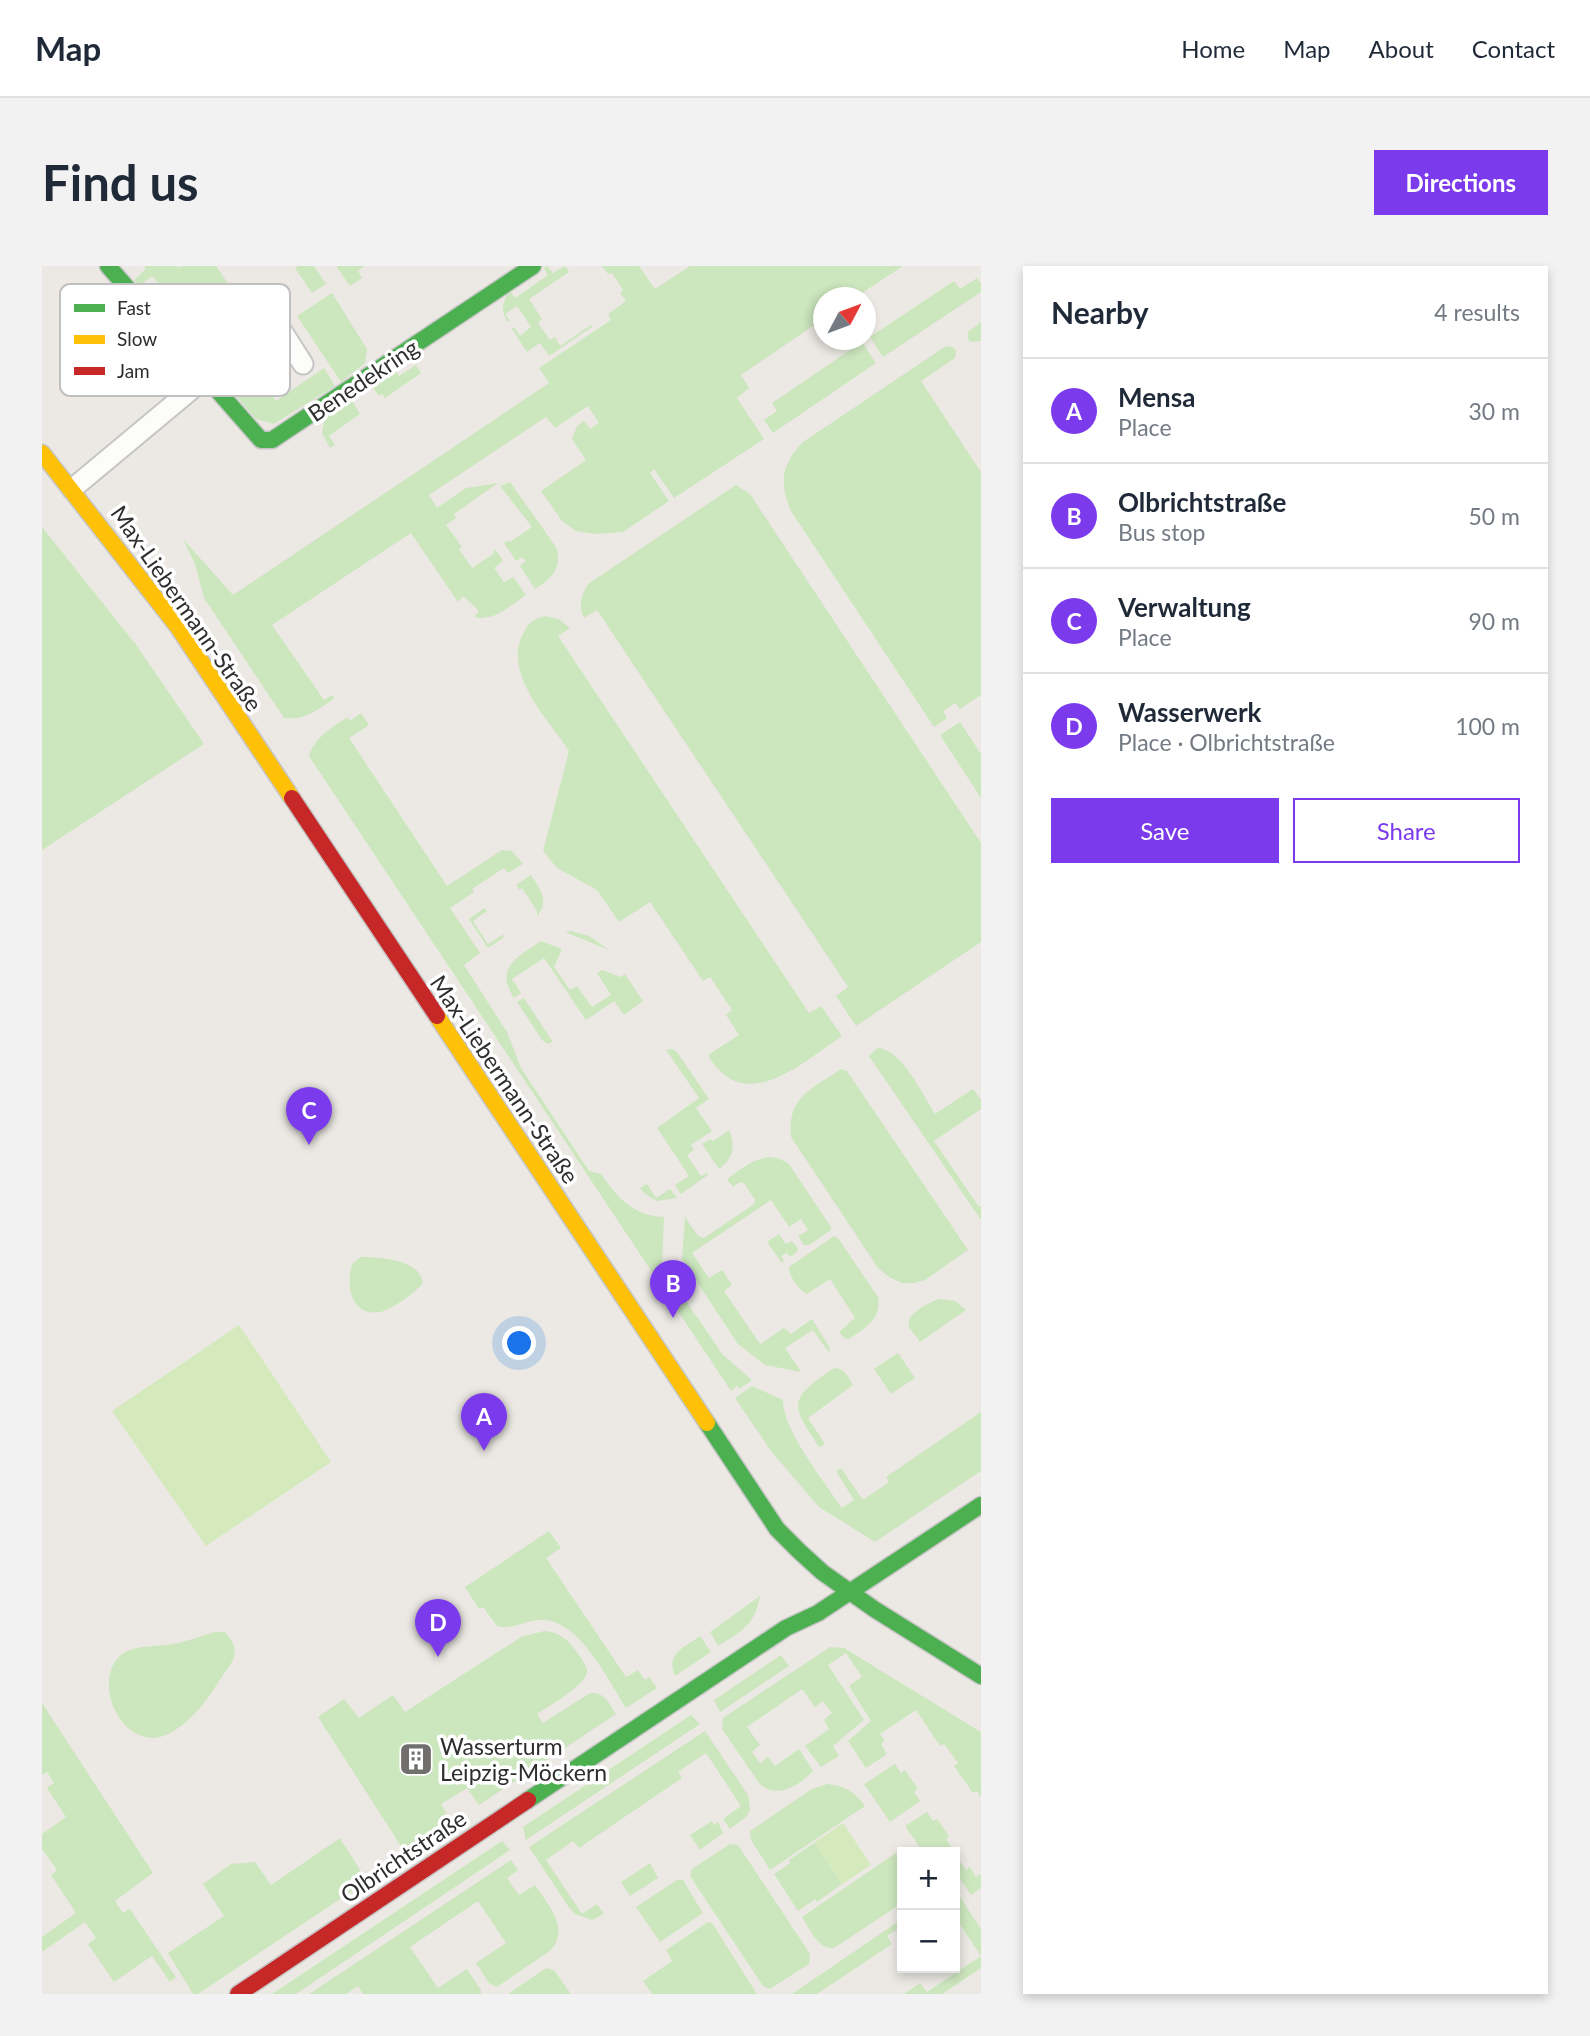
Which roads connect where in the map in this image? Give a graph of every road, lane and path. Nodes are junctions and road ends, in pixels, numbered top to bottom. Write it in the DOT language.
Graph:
graph roads {
  1 [pos="108,266"];
  2 [pos="533,266"];
  3 [pos="124,284"];
  4 [pos="290,345"];
  5 [pos="303,364"];
  6 [pos="183,396"];
  7 [pos="223,396"];
  8 [pos="42,453"];
  9 [pos="72,489"];
  10 [pos="981,1505"];
  11 [pos="850,1592"];
  12 [pos="981,1676"];
  13 [pos="238,1994"];
  1 -- 3 [label="main road, Benedekring"];
  2 -- 7 [label="main road, Benedekring"];
  4 -- 5 [label="street, Benedekring"];
  6 -- 9 [label="street, Benedekring"];
  8 -- 9 [label="main road, Max-Liebermann-Straße"];
  9 -- 11 [label="main road, Max-Liebermann-Straße"];
  10 -- 11 [label="main road, Olbrichtstraße"];
  11 -- 12 [label="main road, Max-Liebermann-Straße"];
  11 -- 13 [label="main road, Olbrichtstraße"];
}
